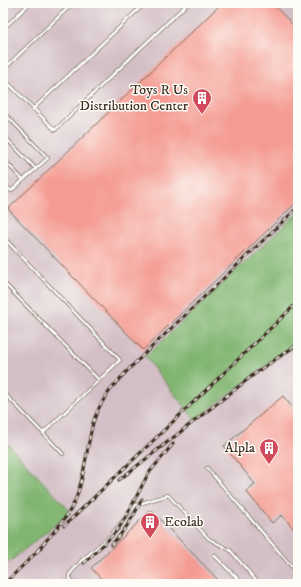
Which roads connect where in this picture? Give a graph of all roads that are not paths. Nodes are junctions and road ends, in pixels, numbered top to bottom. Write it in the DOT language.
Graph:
graph roads {
  1 [pos="30,3"];
  2 [pos="73,3"];
  3 [pos="145,3"];
  4 [pos="188,3"];
  5 [pos="3,29"];
  6 [pos="3,70"];
  7 [pos="3,78"];
  8 [pos="33,109"];
  9 [pos="3,112"];
  10 [pos="3,136"];
  11 [pos="3,159"];
  12 [pos="36,169"];
  13 [pos="23,180"];
  14 [pos="3,182"];
  15 [pos="3,237"];
  16 [pos="3,282"];
  17 [pos="99,380"];
  18 [pos="4,393"];
  19 [pos="43,433"];
  20 [pos="63,454"];
  21 [pos="207,468"];
  22 [pos="214,555"];
  23 [pos="298,574"];
  24 [pos="72,584"];
  25 [pos="243,584"];
  26 [pos="259,584"];
  1 -- 5 [label="lane"];
  2 -- 6 [label="lane"];
  3 -- 8 [label="lane"];
  4 -- 8 [label="lane"];
  7 -- 8 [label="lane"];
  9 -- 12 [label="lane"];
  10 -- 12 [label="lane"];
  11 -- 13 [label="lane"];
  12 -- 13 [label="lane"];
  13 -- 14 [label="lane"];
  15 -- 17 [label="lane"];
  16 -- 17 [label="lane"];
  17 -- 19 [label="lane"];
  18 -- 19 [label="lane"];
  19 -- 20 [label="lane"];
  21 -- 23 [label="lane"];
  22 -- 25 [label="lane"];
  24 -- 26 [label="lane"];
}
